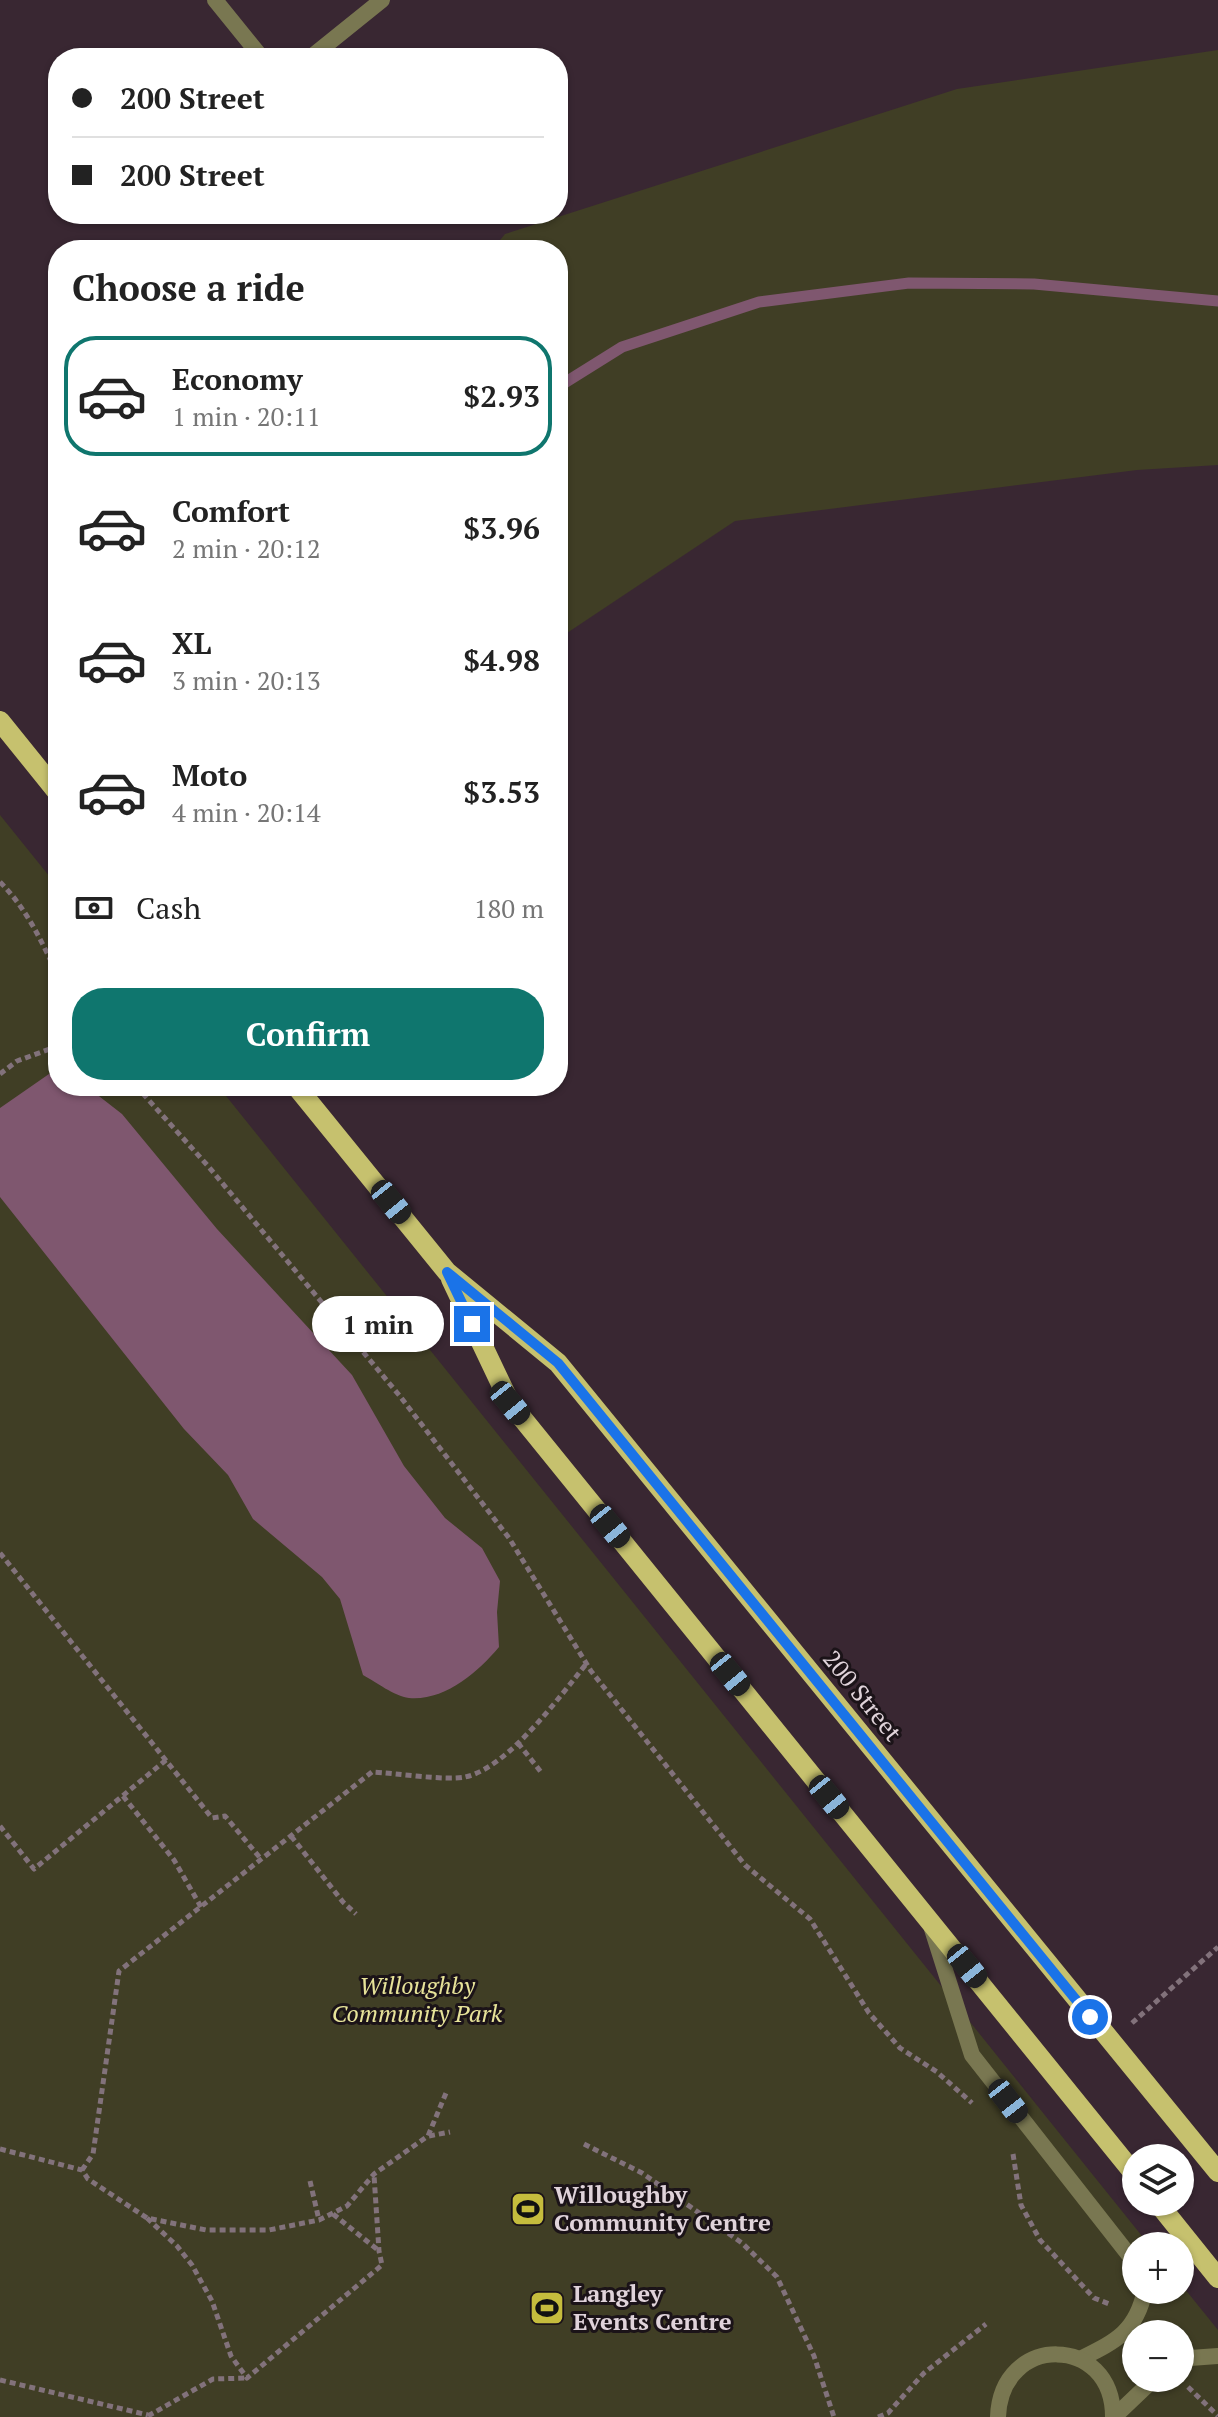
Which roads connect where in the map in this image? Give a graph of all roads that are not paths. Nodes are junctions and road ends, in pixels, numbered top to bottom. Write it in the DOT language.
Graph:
graph roads {
  1 [pos="215,0"];
  2 [pos="382,0"];
  3 [pos="254,48"];
  4 [pos="322,48"];
  5 [pos="0,721"];
  6 [pos="48,781"];
  7 [pos="304,1096"];
  8 [pos="447,1272"];
  9 [pos="929,1920"];
  10 [pos="1122,2159"];
  11 [pos="1218,2172"];
  12 [pos="1168,2216"];
  13 [pos="1122,2246"];
  14 [pos="1218,2278"];
  15 [pos="1141,2304"];
  16 [pos="1218,2356"];
  17 [pos="1194,2358"];
  18 [pos="1080,2359"];
  19 [pos="1140,2392"];
  20 [pos="998,2417"];
  21 [pos="1114,2417"];
  1 -- 3 [label="street"];
  2 -- 4 [label="street"];
  5 -- 6 [label="main road"];
  7 -- 8 [label="main road, 200 Street"];
  8 -- 9 [label="main road, 200 Street"];
  8 -- 11 [label="main road, 200 Street"];
  9 -- 10 [label="main road, 200 Street"];
  9 -- 13 [label="street"];
  12 -- 14 [label="main road"];
  15 -- 18 [label="street"];
  16 -- 17 [label="street"];
  18 -- 20 [label="street"];
  18 -- 21 [label="street"];
  19 -- 21 [label="street"];
}
